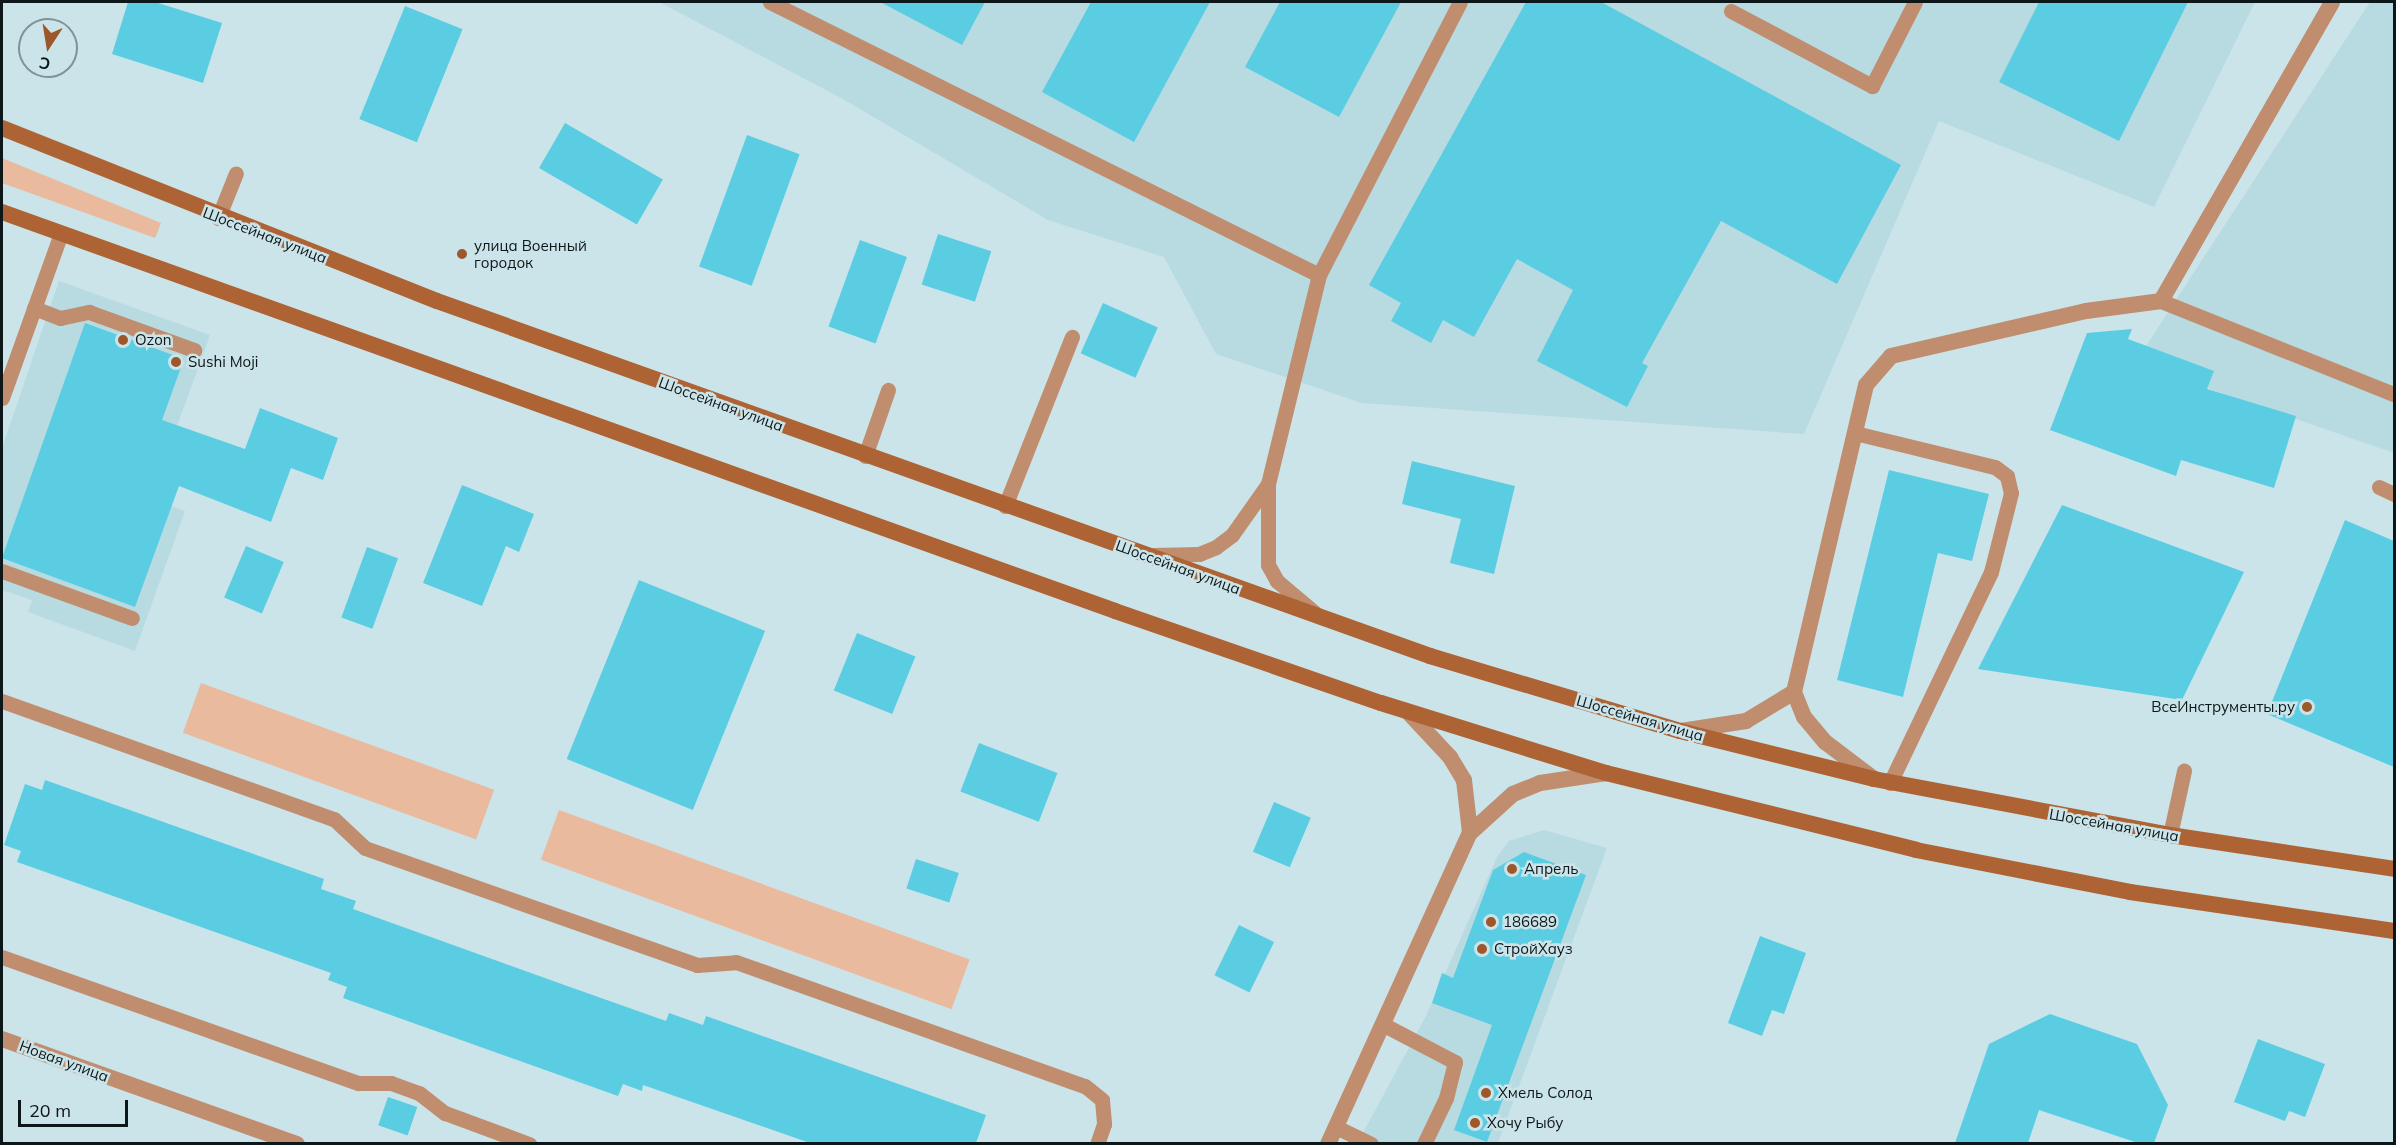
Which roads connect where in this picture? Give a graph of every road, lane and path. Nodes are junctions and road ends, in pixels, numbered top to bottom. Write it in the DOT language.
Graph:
graph roads {
  1 [pos="770,2"];
  2 [pos="1460,2"];
  3 [pos="1915,2"];
  4 [pos="2331,2"];
  5 [pos="1731,11"];
  6 [pos="2,128"];
  7 [pos="236,173"];
  8 [pos="2,212"];
  9 [pos="218,218"];
  10 [pos="61,233"];
  11 [pos="1319,275"];
  12 [pos="2161,301"];
  13 [pos="34,308"];
  14 [pos="1072,338"];
  15 [pos="194,350"];
  16 [pos="888,390"];
  17 [pos="2394,394"];
  18 [pos="2,398"];
  19 [pos="1855,433"];
  20 [pos="865,456"];
  21 [pos="1268,484"];
  22 [pos="2379,488"];
  23 [pos="2394,494"];
  24 [pos="1005,506"];
  25 [pos="1145,556"];
  26 [pos="2,571"];
  27 [pos="132,618"];
  28 [pos="1320,618"];
  29 [pos="1794,692"];
  30 [pos="2,701"];
  31 [pos="1408,712"];
  32 [pos="1680,731"];
  33 [pos="2184,771"];
  34 [pos="1606,773"];
  35 [pos="1882,781"];
  36 [pos="1470,833"];
  37 [pos="2170,836"];
  38 [pos="2394,869"];
  39 [pos="2394,931"];
  40 [pos="2,957"];
  41 [pos="1386,1026"];
  42 [pos="2,1039"];
  43 [pos="1336,1127"];
  44 [pos="297,1143"];
  45 [pos="530,1143"];
  46 [pos="1097,1143"];
  47 [pos="1328,1143"];
  48 [pos="1371,1143"];
  49 [pos="1424,1143"];
  1 -- 11 [label="lane"];
  2 -- 11 [label="lane"];
  3 -- 5 [label="lane"];
  4 -- 12 [label="street"];
  6 -- 9 [label="main road, Шоссейная улица"];
  7 -- 9 [label="lane"];
  8 -- 10 [label="main road"];
  9 -- 20 [label="main road, Шоссейная улица"];
  10 -- 13 [label="lane"];
  10 -- 31 [label="main road"];
  11 -- 21 [label="lane"];
  12 -- 17 [label="lane"];
  12 -- 19 [label="street"];
  13 -- 15 [label="lane"];
  13 -- 18 [label="lane"];
  14 -- 24 [label="lane"];
  16 -- 20 [label="lane"];
  19 -- 29 [label="street"];
  19 -- 35 [label="lane"];
  20 -- 24 [label="main road, Шоссейная улица"];
  21 -- 25 [label="lane"];
  21 -- 28 [label="lane"];
  22 -- 23 [label="lane"];
  24 -- 25 [label="main road, Шоссейная улица"];
  25 -- 28 [label="main road, Шоссейная улица"];
  26 -- 27 [label="lane"];
  28 -- 32 [label="main road, Шоссейная улица"];
  29 -- 32 [label="street"];
  29 -- 35 [label="street"];
  30 -- 46 [label="lane"];
  31 -- 34 [label="main road"];
  31 -- 36 [label="street"];
  32 -- 35 [label="main road, Шоссейная улица"];
  33 -- 37 [label="lane"];
  34 -- 36 [label="street"];
  34 -- 39 [label="main road"];
  35 -- 37 [label="main road, Шоссейная улица"];
  36 -- 41 [label="street"];
  37 -- 38 [label="main road, Шоссейная улица"];
  40 -- 45 [label="lane"];
  41 -- 43 [label="street"];
  41 -- 49 [label="lane"];
  42 -- 44 [label="street, Новая улица"];
  43 -- 47 [label="street"];
  43 -- 48 [label="lane"];
}
